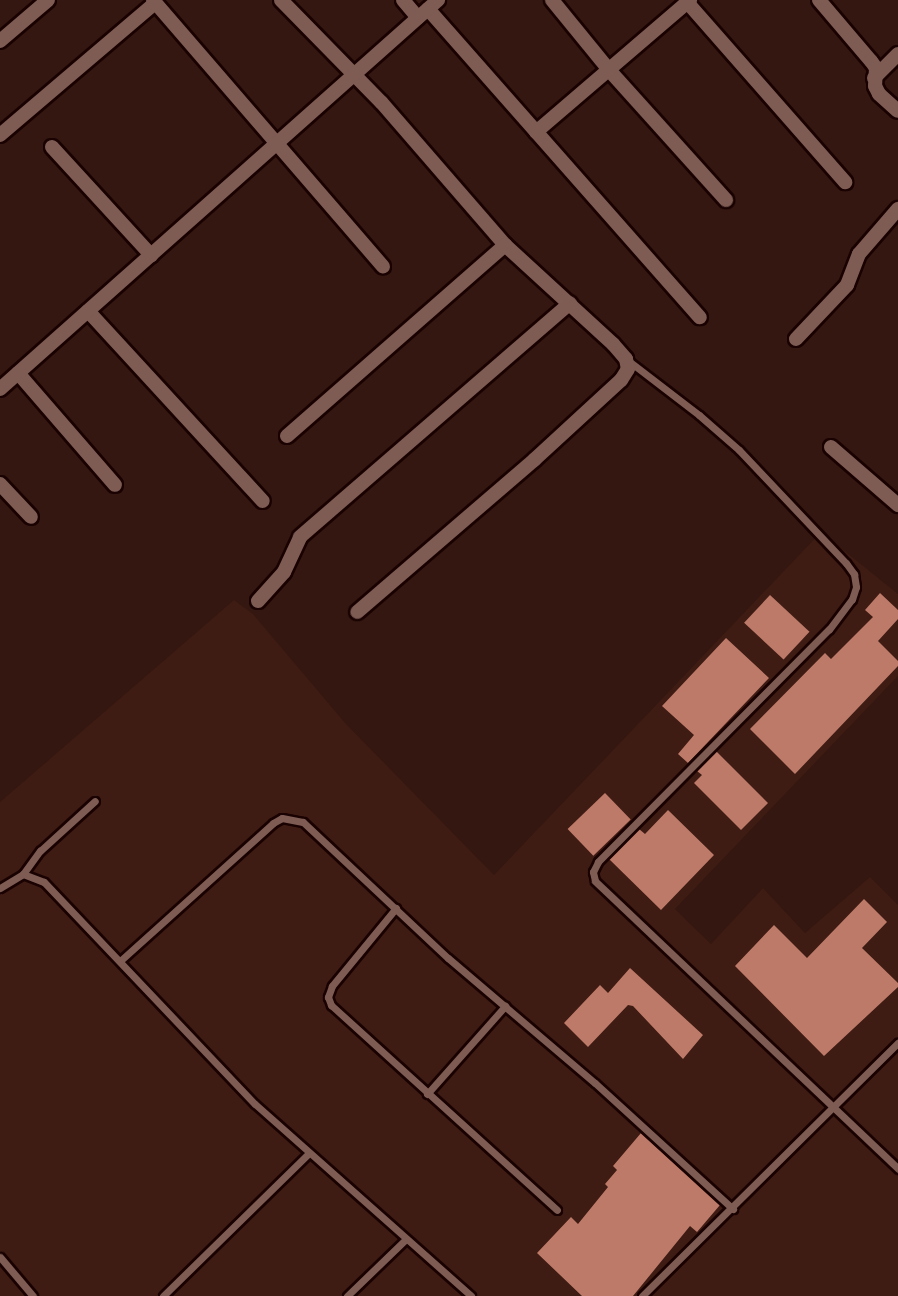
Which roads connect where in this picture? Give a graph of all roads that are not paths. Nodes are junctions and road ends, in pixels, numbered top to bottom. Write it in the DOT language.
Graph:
graph roads {
  1 [pos="48,0"];
  2 [pos="281,0"];
  3 [pos="403,0"];
  4 [pos="552,0"];
  5 [pos="819,0"];
  6 [pos="689,1"];
  7 [pos="154,2"];
  8 [pos="428,9"];
  9 [pos="0,41"];
  10 [pos="898,54"];
  11 [pos="609,70"];
  12 [pos="354,75"];
  13 [pos="874,78"];
  14 [pos="898,111"];
  15 [pos="536,132"];
  16 [pos="0,135"];
  17 [pos="278,143"];
  18 [pos="52,147"];
  19 [pos="845,182"];
  20 [pos="726,200"];
  21 [pos="898,209"];
  22 [pos="505,245"];
  23 [pos="151,255"];
  24 [pos="383,266"];
  25 [pos="570,303"];
  26 [pos="88,310"];
  27 [pos="700,317"];
  28 [pos="796,339"];
  29 [pos="626,359"];
  30 [pos="18,373"];
  31 [pos="0,389"];
  32 [pos="287,436"];
  33 [pos="831,447"];
  34 [pos="0,484"];
  35 [pos="115,485"];
  36 [pos="263,502"];
  37 [pos="898,505"];
  38 [pos="31,517"];
  39 [pos="258,601"];
  40 [pos="357,612"];
  41 [pos="95,801"];
  42 [pos="23,874"];
  43 [pos="0,888"];
  44 [pos="396,908"];
  45 [pos="120,961"];
  46 [pos="505,1006"];
  47 [pos="898,1043"];
  48 [pos="427,1094"];
  49 [pos="833,1109"];
  50 [pos="309,1153"];
  51 [pos="898,1169"];
  52 [pos="733,1209"];
  53 [pos="557,1210"];
  54 [pos="406,1239"];
  55 [pos="0,1257"];
  56 [pos="33,1296"];
  57 [pos="163,1296"];
  58 [pos="347,1296"];
  59 [pos="471,1296"];
  60 [pos="642,1296"];
  1 -- 9 [label="street"];
  2 -- 12 [label="street"];
  3 -- 8 [label="street"];
  4 -- 11 [label="street"];
  5 -- 13 [label="street"];
  6 -- 11 [label="street"];
  6 -- 19 [label="street"];
  7 -- 16 [label="street"];
  7 -- 17 [label="street"];
  8 -- 12 [label="street"];
  8 -- 15 [label="street"];
  10 -- 13 [label="street"];
  11 -- 15 [label="street"];
  11 -- 20 [label="street"];
  12 -- 17 [label="street"];
  12 -- 22 [label="street"];
  13 -- 14 [label="street"];
  15 -- 27 [label="street"];
  17 -- 23 [label="street"];
  17 -- 24 [label="street"];
  18 -- 23 [label="street"];
  21 -- 28 [label="street"];
  22 -- 25 [label="street"];
  22 -- 32 [label="street"];
  23 -- 26 [label="street"];
  25 -- 29 [label="street"];
  25 -- 39 [label="street"];
  26 -- 30 [label="street"];
  26 -- 36 [label="street"];
  29 -- 40 [label="street"];
  29 -- 49 [label="lane"];
  30 -- 31 [label="street"];
  30 -- 35 [label="street"];
  33 -- 37 [label="street"];
  34 -- 38 [label="street"];
  41 -- 42 [label="lane"];
  42 -- 43 [label="lane"];
  42 -- 45 [label="lane"];
  44 -- 45 [label="lane"];
  44 -- 46 [label="lane"];
  44 -- 48 [label="lane"];
  45 -- 50 [label="lane"];
  46 -- 48 [label="lane"];
  46 -- 52 [label="lane"];
  47 -- 49 [label="lane"];
  48 -- 53 [label="lane"];
  49 -- 51 [label="lane"];
  49 -- 52 [label="lane"];
  50 -- 54 [label="lane"];
  50 -- 57 [label="lane"];
  52 -- 60 [label="lane"];
  54 -- 58 [label="lane"];
  54 -- 59 [label="lane"];
  55 -- 56 [label="lane"];
}
